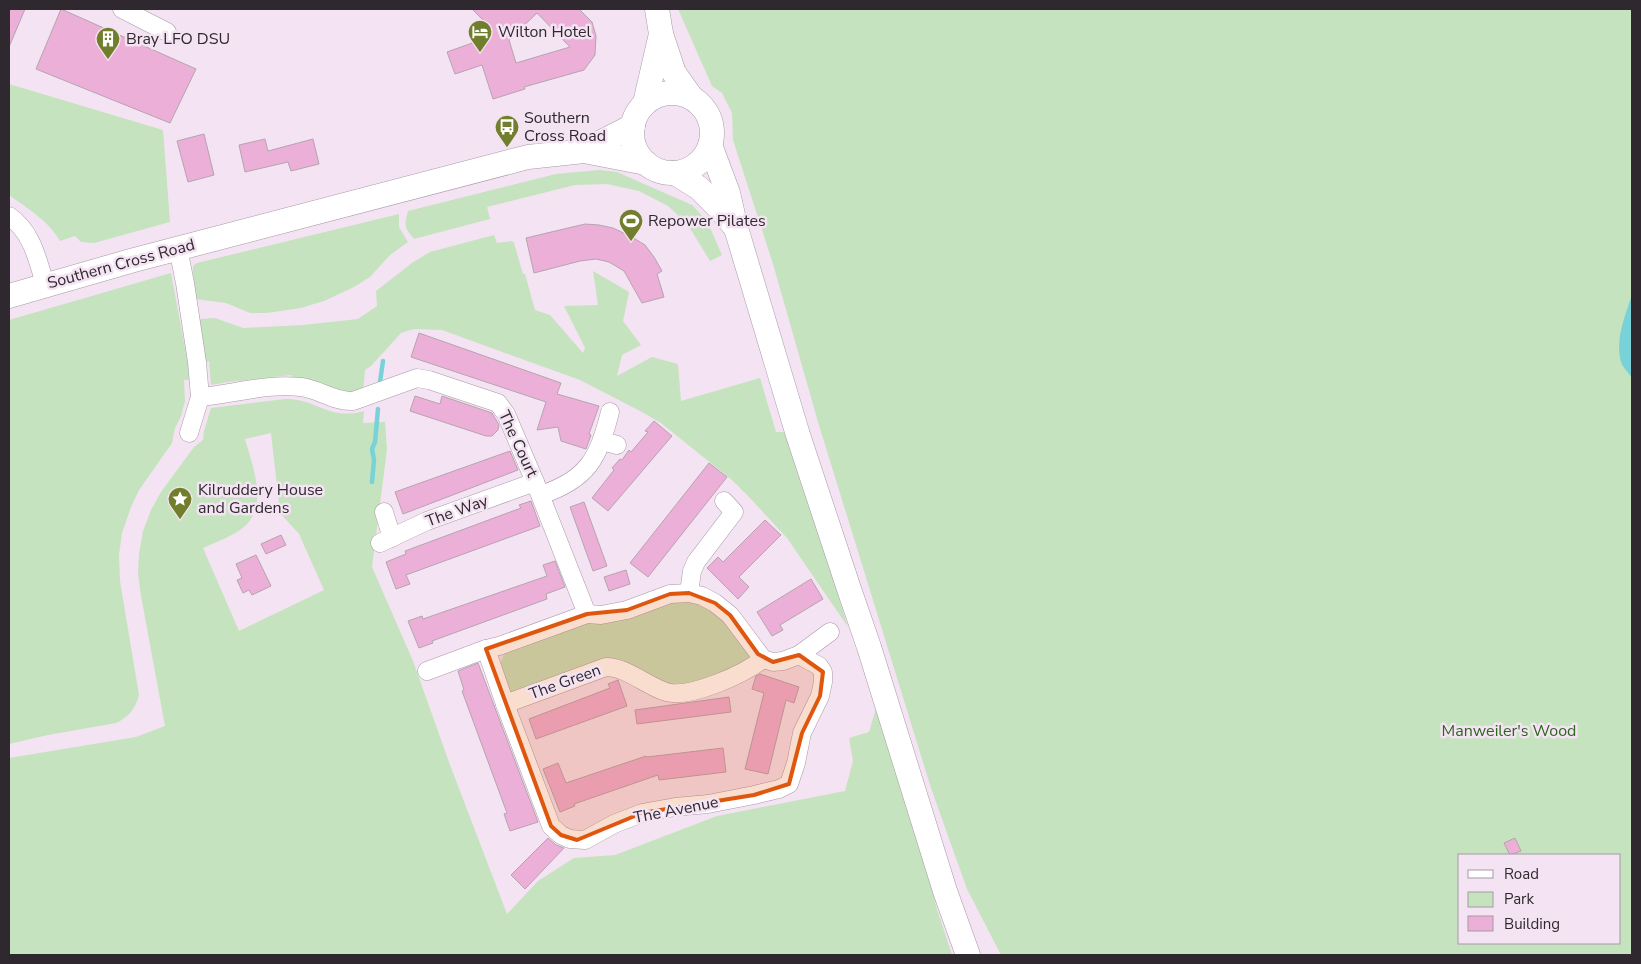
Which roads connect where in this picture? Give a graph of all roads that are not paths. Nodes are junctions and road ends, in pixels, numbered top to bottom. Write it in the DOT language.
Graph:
graph roads {
  1 [pos="122,9"];
  2 [pos="657,9"];
  3 [pos="167,32"];
  4 [pos="660,34"];
  5 [pos="691,98"];
  6 [pos="645,104"];
  7 [pos="633,126"];
  8 [pos="710,145"];
  9 [pos="584,151"];
  10 [pos="646,163"];
  11 [pos="675,173"];
  12 [pos="9,216"];
  13 [pos="736,228"];
  14 [pos="178,248"];
  15 [pos="45,284"];
  16 [pos="9,296"];
  17 [pos="200,397"];
  18 [pos="610,412"];
  19 [pos="189,434"];
  20 [pos="538,489"];
  21 [pos="384,512"];
  22 [pos="734,512"];
  23 [pos="688,593"];
  24 [pos="594,615"];
  25 [pos="830,632"];
  26 [pos="486,649"];
  27 [pos="799,655"];
  28 [pos="763,659"];
  29 [pos="427,671"];
  30 [pos="504,704"];
  31 [pos="968,955"];
  1 -- 3 [label="street"];
  2 -- 4 [label="main road"];
  4 -- 5 [label="main road"];
  4 -- 6 [label="main road"];
  5 -- 6 [label="main road"];
  5 -- 8 [label="main road"];
  6 -- 7 [label="main road"];
  7 -- 9 [label="main road, Southern Cross Road"];
  7 -- 10 [label="main road"];
  8 -- 11 [label="main road"];
  8 -- 13 [label="main road"];
  9 -- 10 [label="main road, Southern Cross Road"];
  9 -- 14 [label="main road, Southern Cross Road"];
  10 -- 11 [label="main road"];
  11 -- 13 [label="main road"];
  12 -- 15 [label="street"];
  13 -- 31 [label="main road"];
  14 -- 15 [label="main road, Southern Cross Road"];
  14 -- 17 [label="street"];
  15 -- 16 [label="main road, Southern Cross Road"];
  17 -- 19 [label="street"];
  17 -- 20 [label="street, The Court"];
  18 -- 20 [label="street, The Way"];
  20 -- 21 [label="street, The Way"];
  20 -- 24 [label="street"];
  22 -- 23 [label="street"];
  23 -- 24 [label="street"];
  23 -- 28 [label="street"];
  24 -- 26 [label="street"];
  25 -- 27 [label="street"];
  26 -- 29 [label="street"];
  26 -- 30 [label="street, The Avenue"];
  27 -- 28 [label="street"];
  27 -- 30 [label="street, The Avenue"];
  28 -- 30 [label="street, The Green"];
}
